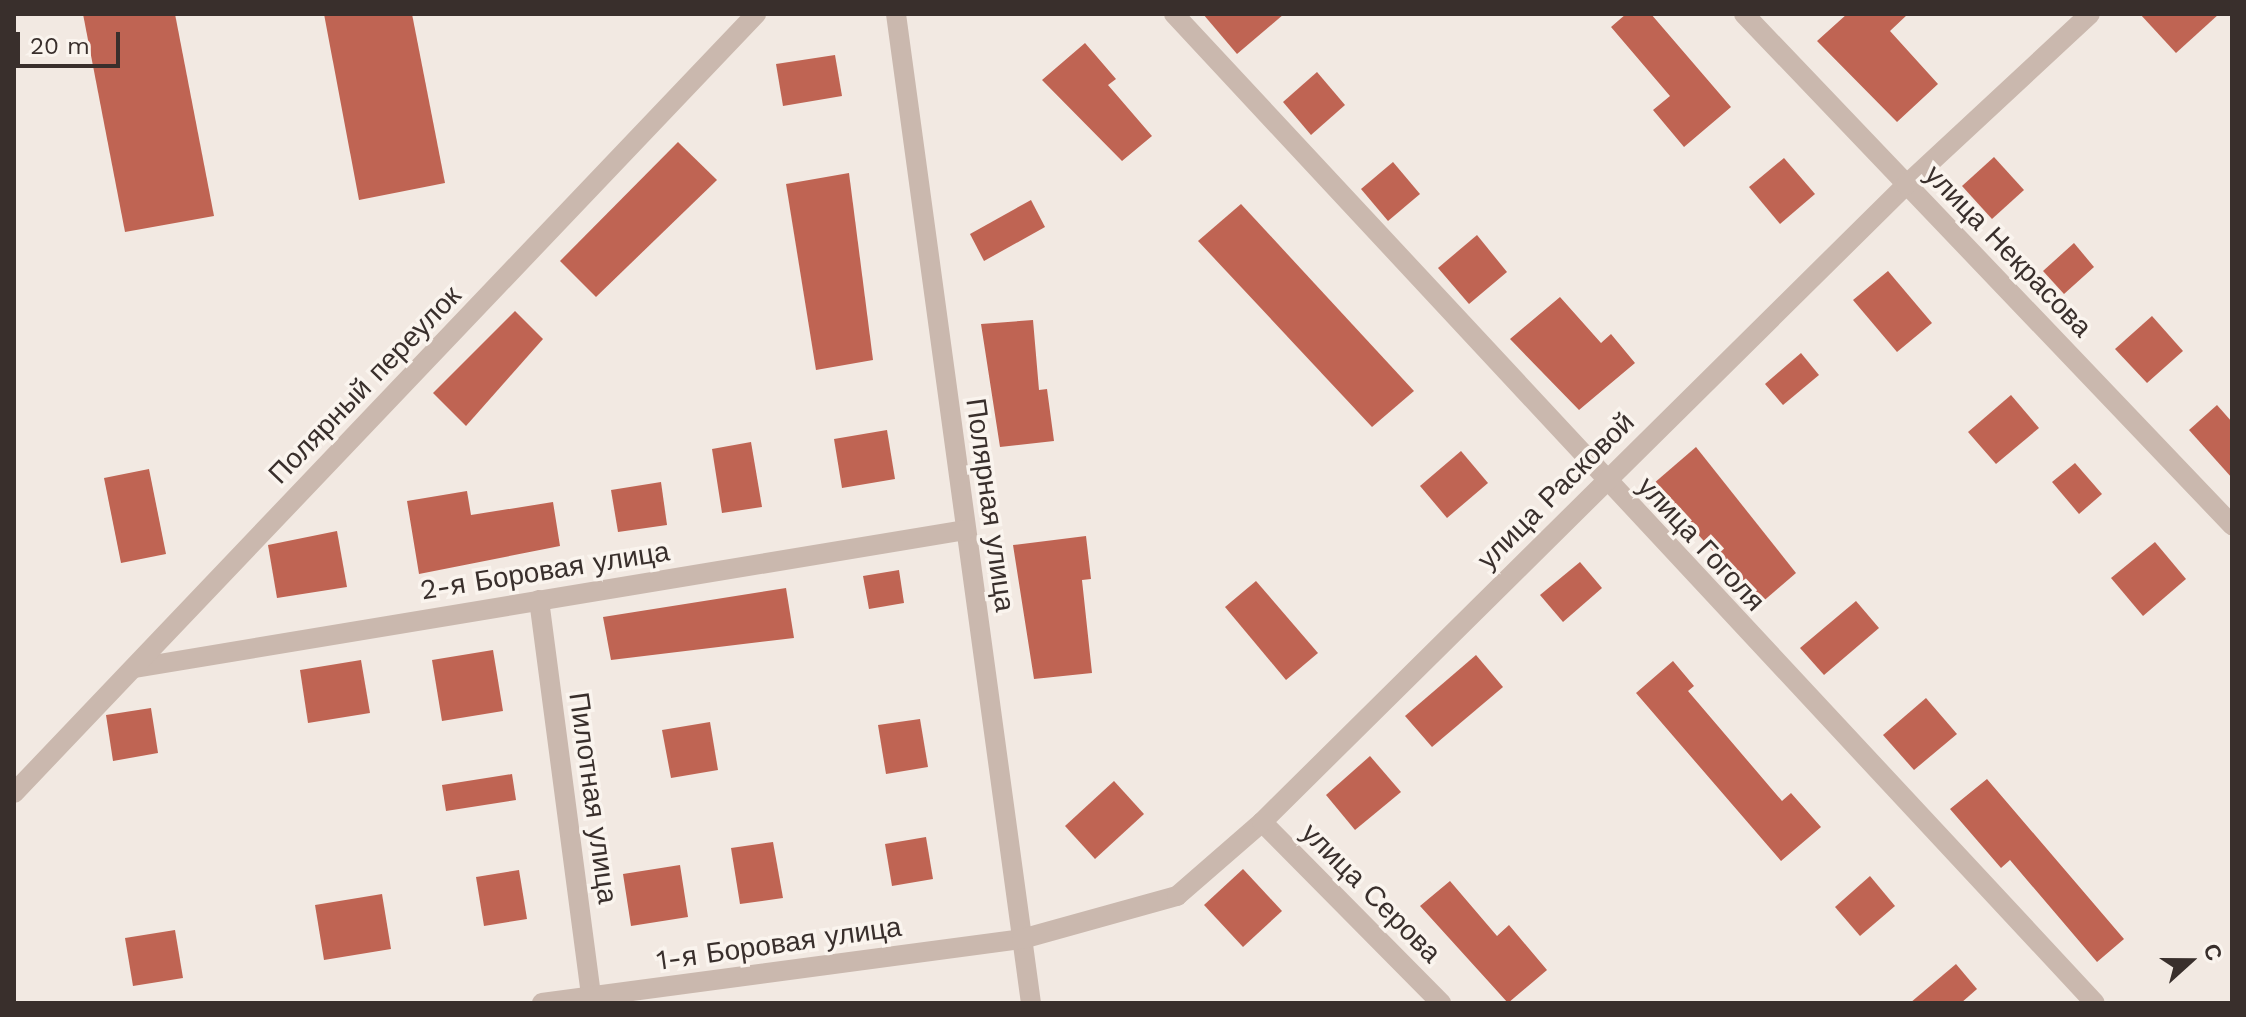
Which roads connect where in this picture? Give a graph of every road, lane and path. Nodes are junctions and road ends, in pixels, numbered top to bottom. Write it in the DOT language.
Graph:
graph roads {
  1 [pos="756,14"];
  2 [pos="896,14"];
  3 [pos="1174,14"];
  4 [pos="1744,14"];
  5 [pos="2090,14"];
  6 [pos="1906,185"];
  7 [pos="1605,483"];
  8 [pos="2232,525"];
  9 [pos="965,530"];
  10 [pos="539,600"];
  11 [pos="135,668"];
  12 [pos="14,793"];
  13 [pos="1262,822"];
  14 [pos="1022,939"];
  15 [pos="592,1000"];
  16 [pos="542,1003"];
  17 [pos="1031,1003"];
  18 [pos="1441,1003"];
  19 [pos="2095,1003"];
  1 -- 11 [label="street, Полярный переулок"];
  2 -- 9 [label="street, Полярная улица"];
  3 -- 7 [label="street, улица Гоголя"];
  4 -- 6 [label="street, улица Некрасова"];
  5 -- 6 [label="street, улица Расковой"];
  6 -- 7 [label="street, улица Расковой"];
  6 -- 8 [label="street, улица Некрасова"];
  7 -- 13 [label="street, улица Расковой"];
  7 -- 19 [label="street, улица Гоголя"];
  9 -- 10 [label="street, 2-я Боровая улица"];
  9 -- 14 [label="street, Полярная улица"];
  10 -- 11 [label="street, 2-я Боровая улица"];
  10 -- 15 [label="street, Пилотная улица"];
  11 -- 12 [label="street, Полярный переулок"];
  13 -- 14 [label="street, улица Расковой"];
  13 -- 18 [label="street, улица Серова"];
  14 -- 15 [label="street, 1-я Боровая улица"];
  14 -- 17 [label="street, Полярная улица"];
  15 -- 16 [label="street, 1-я Боровая улица"];
}
